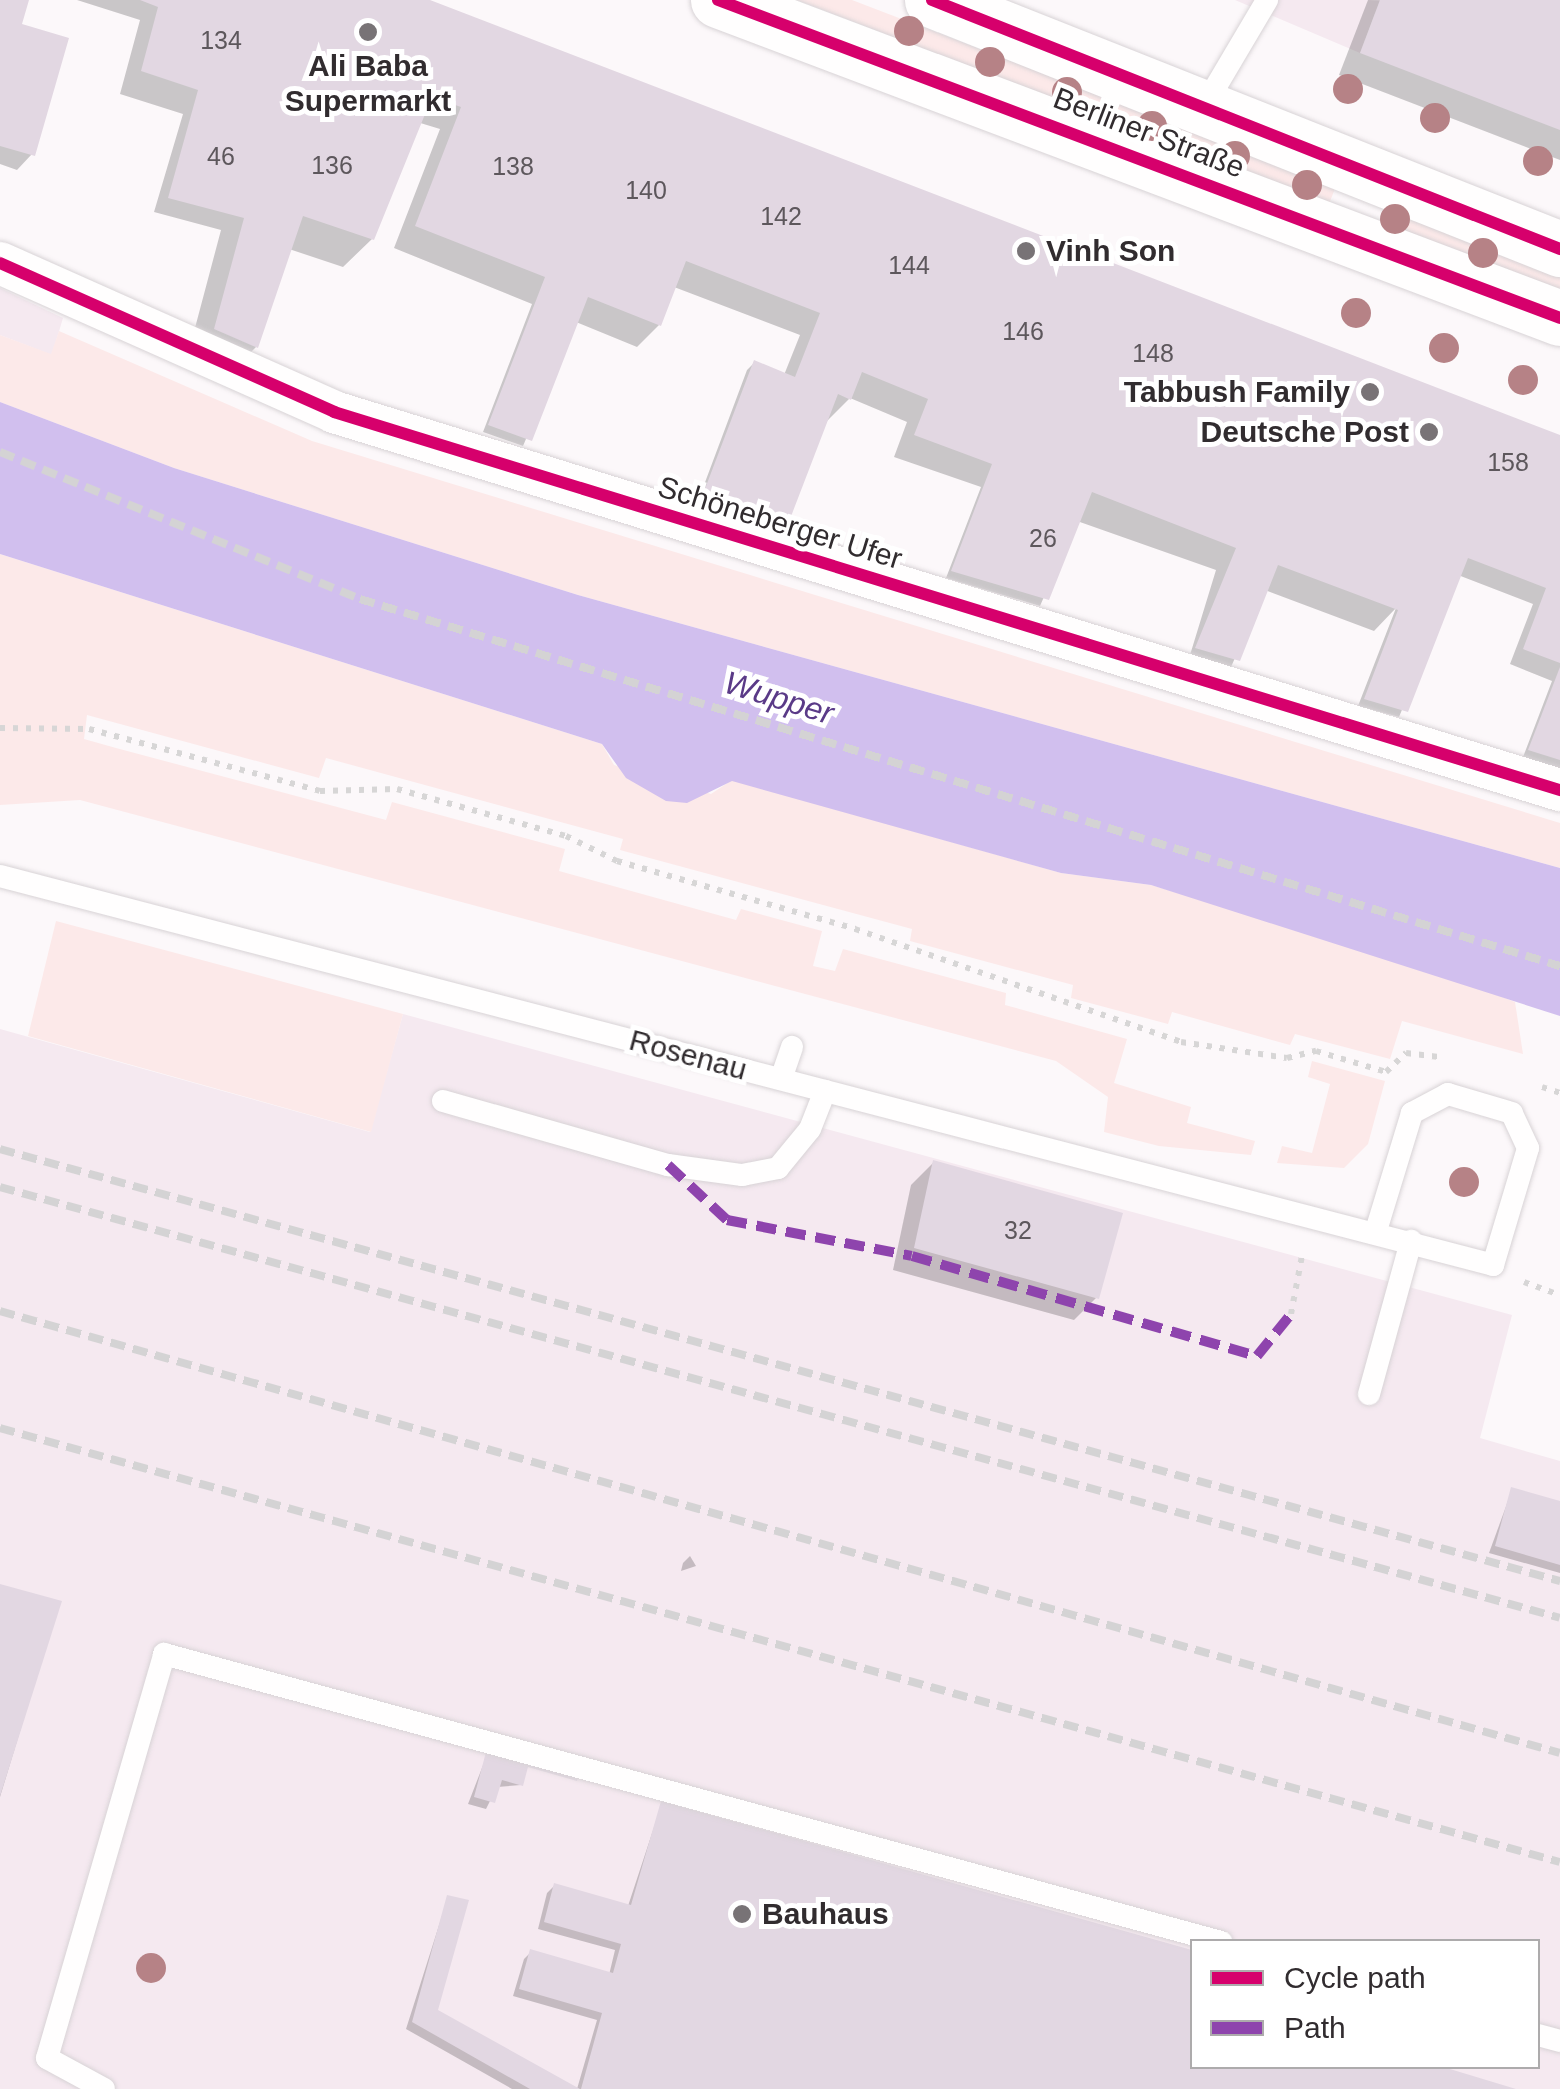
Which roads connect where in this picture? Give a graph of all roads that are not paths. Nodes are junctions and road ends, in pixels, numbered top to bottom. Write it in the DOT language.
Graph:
graph roads {
  1 [pos="718,0"];
  2 [pos="932,0"];
  3 [pos="1267,0"];
  4 [pos="1205,104"];
  5 [pos="1560,249"];
  6 [pos="0,263"];
  7 [pos="1560,318"];
  8 [pos="1560,790"];
  9 [pos="0,876"];
  10 [pos="792,1047"];
  11 [pos="782,1079"];
  12 [pos="825,1092"];
  13 [pos="442,1101"];
  14 [pos="1376,1231"];
  15 [pos="1412,1241"];
  16 [pos="1369,1394"];
  17 [pos="1211,1939"];
  18 [pos="104,2089"];
  1 -- 7 [label="main road, Berliner Straße"];
  2 -- 4 [label="main road, Berliner Straße"];
  3 -- 4 [label="lane"];
  4 -- 5 [label="main road, Berliner Straße"];
  6 -- 8 [label="street, Schöneberger Ufer"];
  9 -- 11 [label="lane, Rosenau"];
  10 -- 11 [label="lane"];
  11 -- 12 [label="lane, Rosenau"];
  12 -- 13 [label="lane"];
  12 -- 14 [label="lane, Rosenau"];
  14 -- 15 [label="lane, Rosenau"];
  14 -- 15 [label="lane, Rosenau"];
  15 -- 16 [label="lane"];
  17 -- 18 [label="lane"];
}
